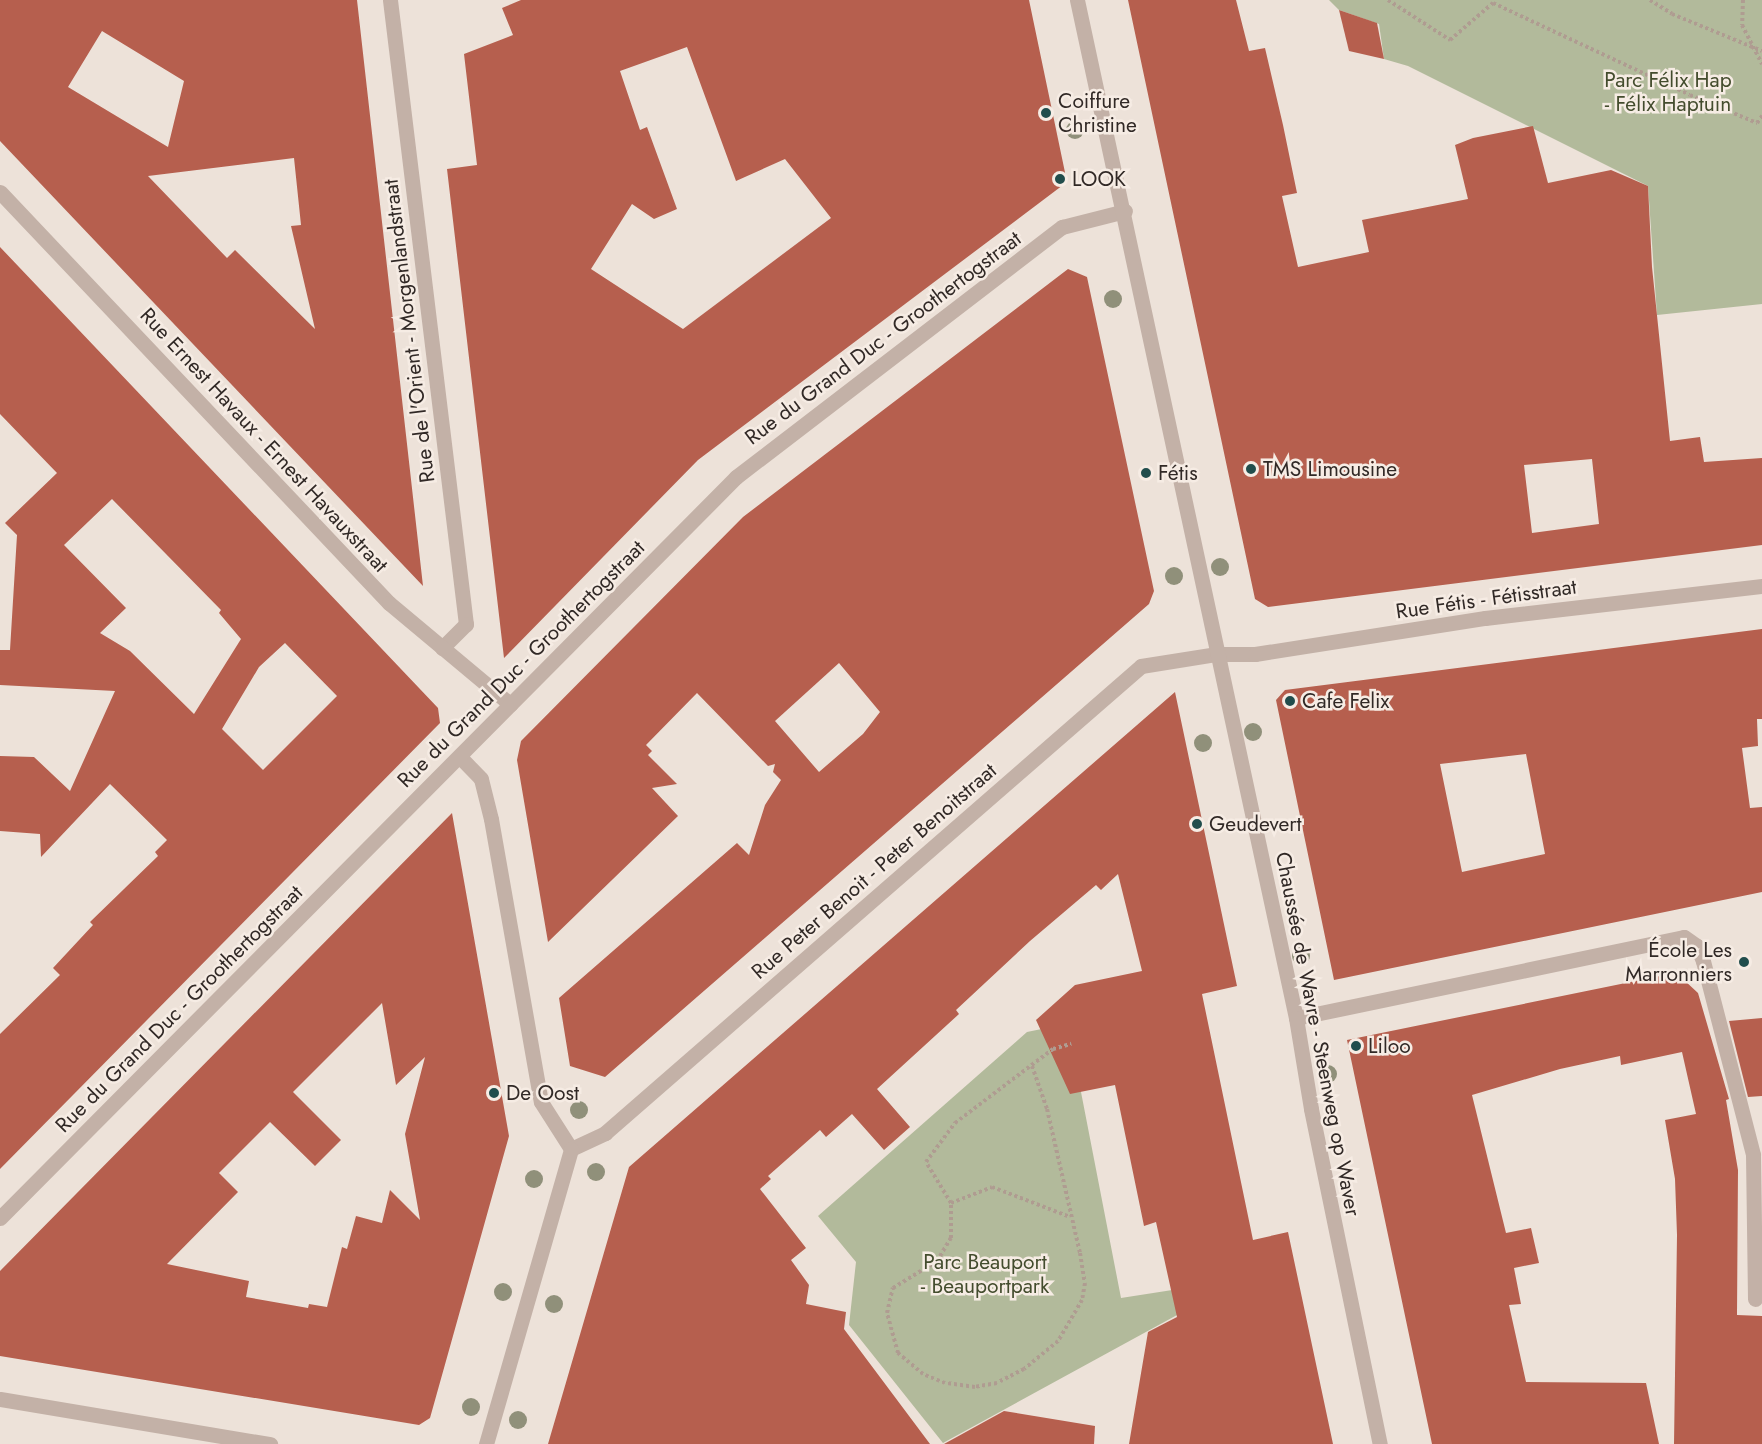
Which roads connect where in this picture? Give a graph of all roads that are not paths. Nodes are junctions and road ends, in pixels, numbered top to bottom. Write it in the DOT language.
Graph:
graph roads {
  1 [pos="390,0"];
  2 [pos="1077,0"];
  3 [pos="0,192"];
  4 [pos="1125,211"];
  5 [pos="1762,586"];
  6 [pos="442,648"];
  7 [pos="1216,654"];
  8 [pos="510,704"];
  9 [pos="460,757"];
  10 [pos="1296,1018"];
  11 [pos="571,1149"];
  12 [pos="0,1218"];
  13 [pos="1755,1299"];
  14 [pos="0,1399"];
  15 [pos="270,1444"];
  16 [pos="486,1444"];
  17 [pos="1380,1444"];
  1 -- 6 [label="street, Rue de l'Orient - Morgenlandstraat"];
  2 -- 4 [label="street, Chaussée de Wavre - Steenweg op Waver"];
  3 -- 6 [label="street, Rue Ernest Havaux - Ernest Havauxstraat"];
  4 -- 7 [label="street, Chaussée de Wavre - Steenweg op Waver"];
  4 -- 8 [label="street, Rue du Grand Duc - Groothertogstraat"];
  5 -- 7 [label="street, Rue Fétis - Fétisstraat"];
  6 -- 8 [label="street, Rue Ernest Havaux - Ernest Havauxstraat"];
  7 -- 10 [label="street, Chaussée de Wavre - Steenweg op Waver"];
  7 -- 11 [label="street, Rue Peter Benoit - Peter Benoitstraat"];
  8 -- 9 [label="street, Rue du Grand Duc - Groothertogstraat"];
  9 -- 11 [label="street"];
  9 -- 12 [label="street, Rue du Grand Duc - Groothertogstraat"];
  10 -- 13 [label="street"];
  10 -- 17 [label="street, Chaussée de Wavre - Steenweg op Waver"];
  11 -- 16 [label="street"];
  14 -- 15 [label="street"];
}
